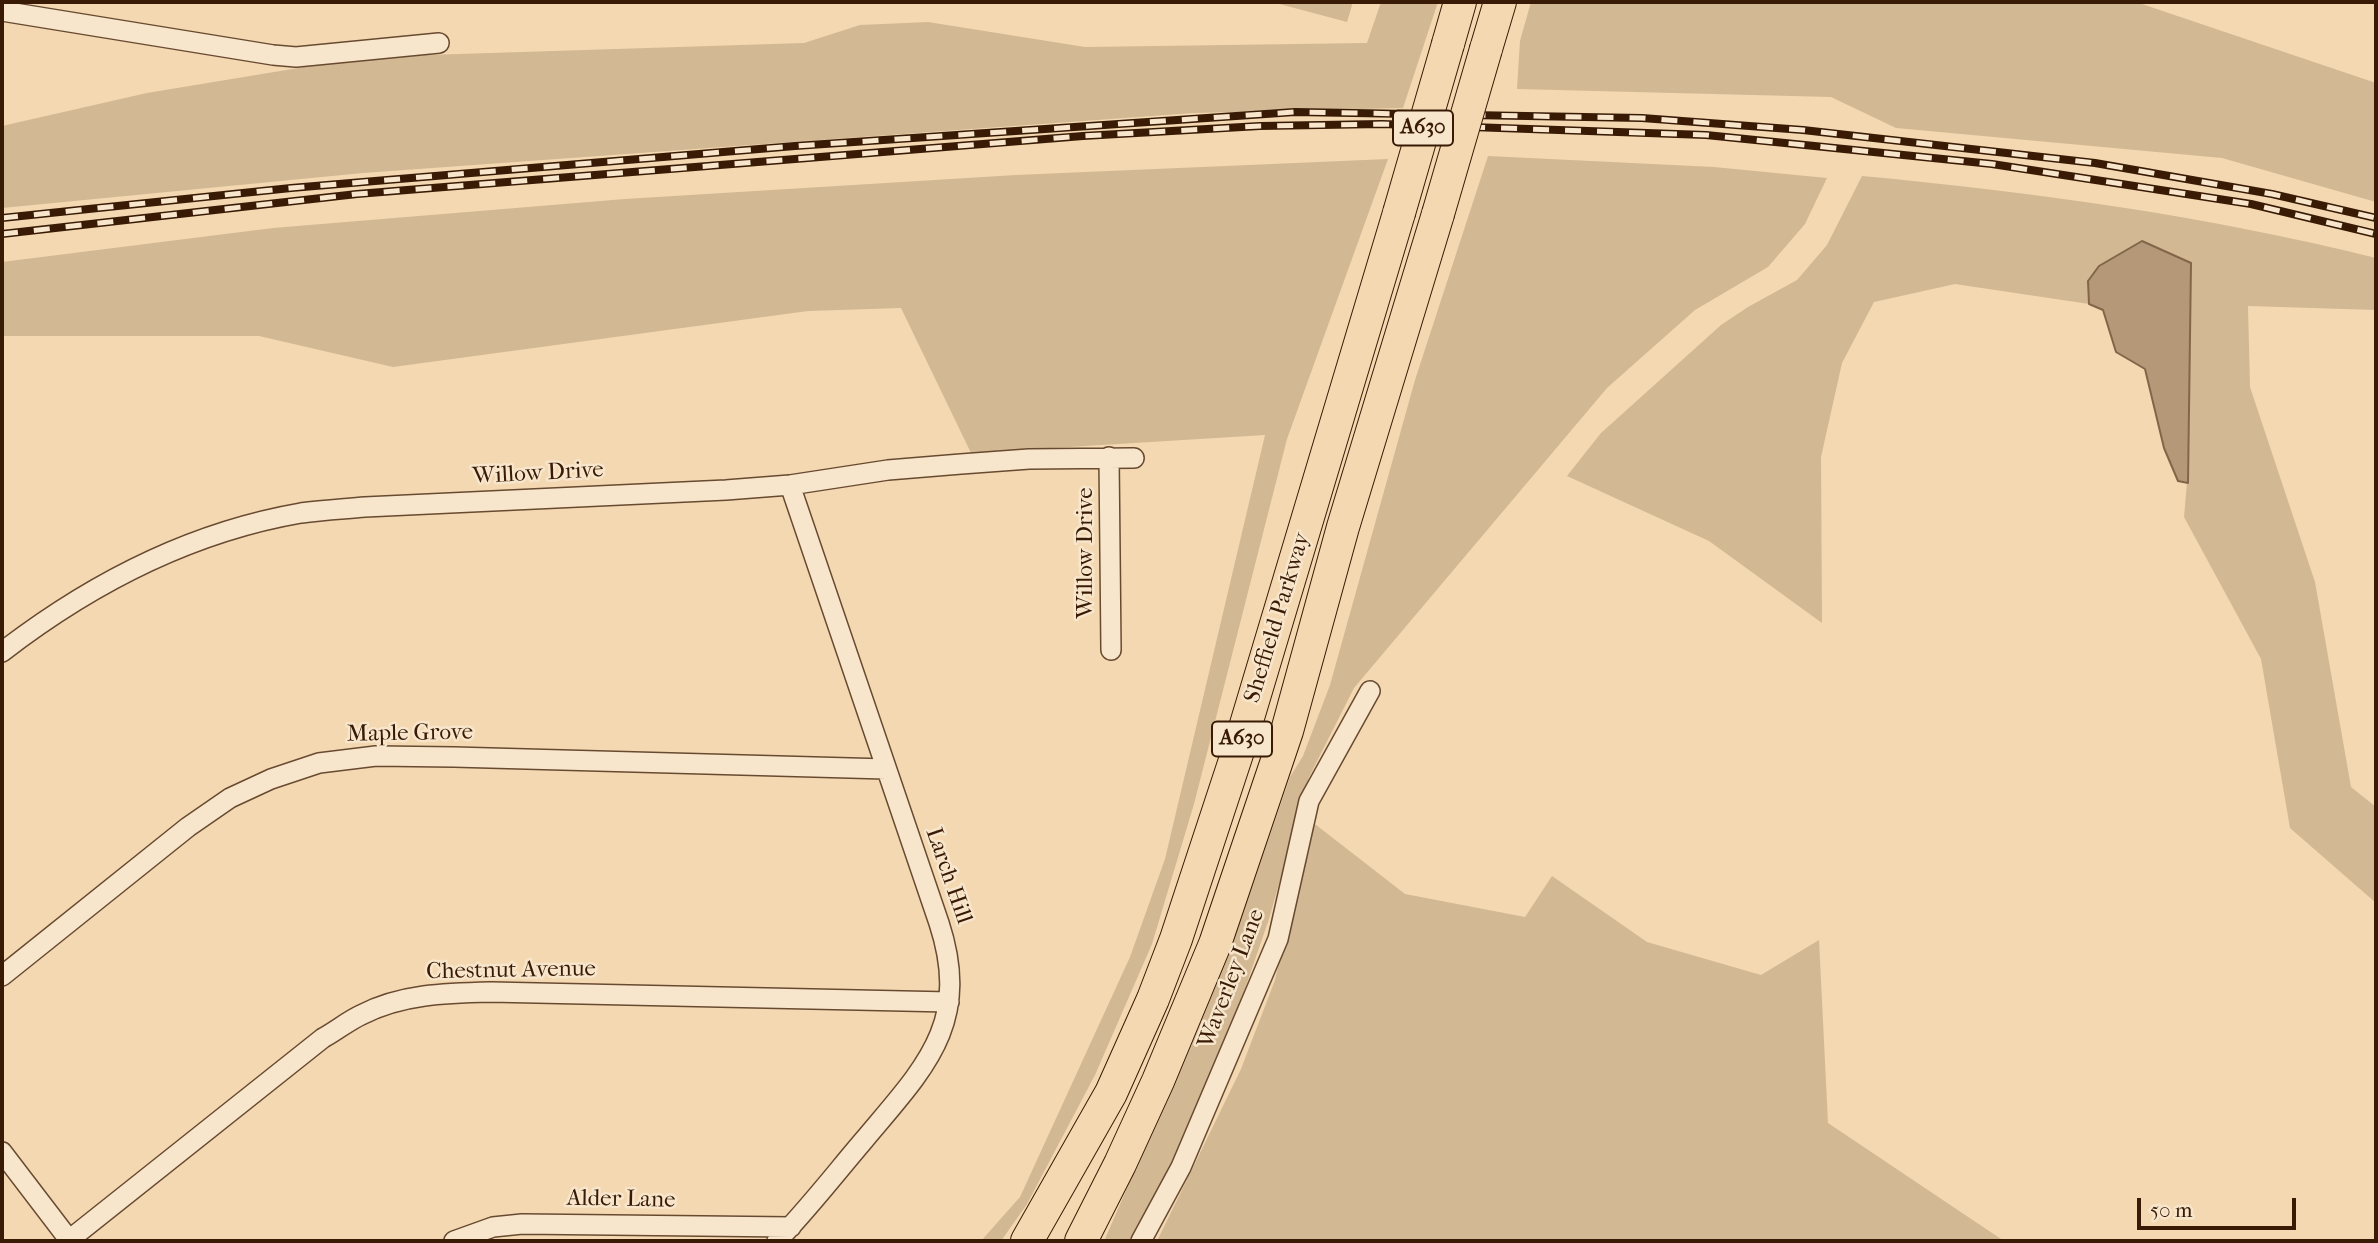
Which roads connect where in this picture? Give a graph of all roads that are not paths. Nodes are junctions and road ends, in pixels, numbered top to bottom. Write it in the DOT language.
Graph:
graph roads {
  1 [pos="1460,2"];
  2 [pos="1500,2"];
  3 [pos="2,11"];
  4 [pos="439,43"];
  5 [pos="1110,457"];
  6 [pos="1134,458"];
  7 [pos="790,485"];
  8 [pos="1111,650"];
  9 [pos="2,652"];
  10 [pos="1370,691"];
  11 [pos="886,769"];
  12 [pos="2,976"];
  13 [pos="949,1002"];
  14 [pos="2,1152"];
  15 [pos="784,1234"];
  16 [pos="70,1240"];
  17 [pos="454,1241"];
  18 [pos="1027,1241"];
  19 [pos="1081,1241"];
  20 [pos="1141,1241"];
  1 -- 18 [label="highway, Sheffield Parkway / A630, bridge"];
  2 -- 19 [label="highway, Sheffield Parkway / A630, bridge"];
  3 -- 4 [label="street"];
  5 -- 6 [label="street, Willow Drive"];
  5 -- 7 [label="street, Willow Drive"];
  5 -- 8 [label="street, Willow Drive"];
  7 -- 9 [label="street, Willow Drive"];
  7 -- 11 [label="street, Larch Hill"];
  10 -- 20 [label="street, Waverley Lane"];
  11 -- 12 [label="street, Maple Grove"];
  11 -- 13 [label="street, Larch Hill"];
  13 -- 15 [label="street, Larch Hill"];
  13 -- 16 [label="street, Chestnut Avenue"];
  14 -- 16 [label="street"];
  15 -- 17 [label="street, Alder Lane"];
}
